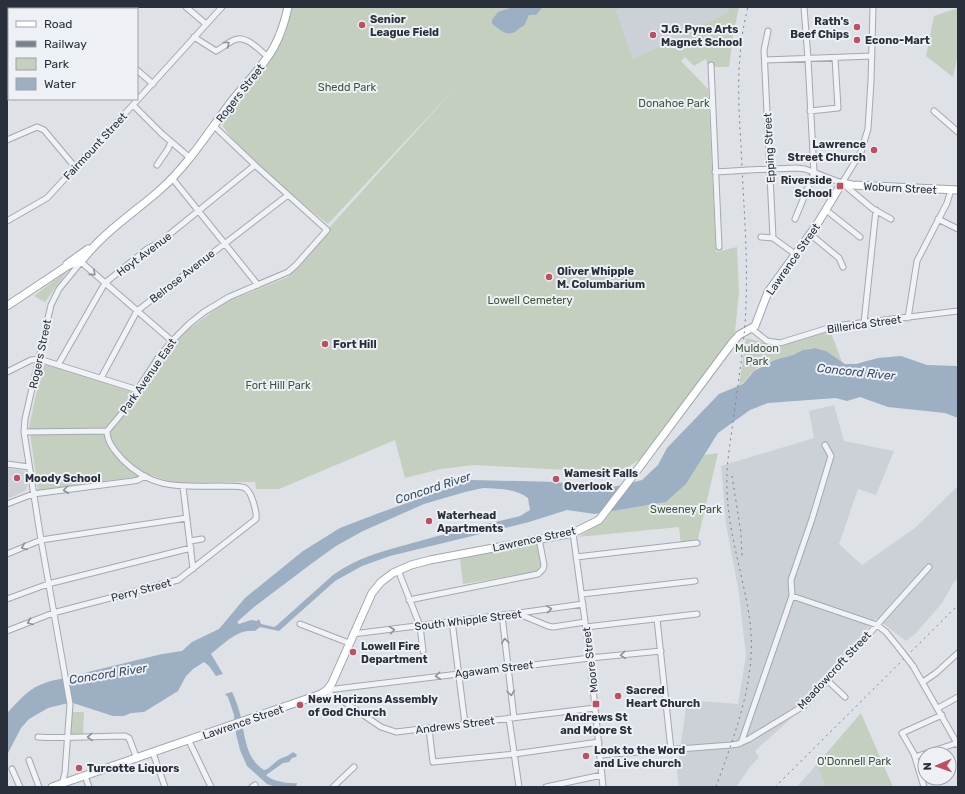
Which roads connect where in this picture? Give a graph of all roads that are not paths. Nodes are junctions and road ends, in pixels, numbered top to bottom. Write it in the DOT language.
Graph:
graph roads {
  1 [pos="186,7"];
  2 [pos="222,7"];
  3 [pos="288,7"];
  4 [pos="804,7"];
  5 [pos="873,7"];
  6 [pos="206,24"];
  7 [pos="768,31"];
  8 [pos="194,37"];
  9 [pos="872,56"];
  10 [pos="268,57"];
  11 [pos="835,58"];
  12 [pos="808,59"];
  13 [pos="765,60"];
  14 [pos="711,66"];
  15 [pos="138,71"];
  16 [pos="153,84"];
  17 [pos="138,100"];
  18 [pos="138,100"];
  19 [pos="133,105"];
  20 [pos="810,111"];
  21 [pos="934,111"];
  22 [pos="214,126"];
  23 [pos="958,132"];
  24 [pos="7,140"];
  25 [pos="171,142"];
  26 [pos="189,157"];
  27 [pos="157,165"];
  28 [pos="255,165"];
  29 [pos="74,167"];
  30 [pos="770,169"];
  31 [pos="716,172"];
  32 [pos="814,173"];
  33 [pos="172,178"];
  34 [pos="842,183"];
  35 [pos="955,190"];
  36 [pos="288,195"];
  37 [pos="826,210"];
  38 [pos="876,210"];
  39 [pos="199,212"];
  40 [pos="891,218"];
  41 [pos="795,219"];
  42 [pos="938,219"];
  43 [pos="7,221"];
  44 [pos="958,229"];
  45 [pos="810,234"];
  46 [pos="761,236"];
  47 [pos="860,237"];
  48 [pos="773,238"];
  49 [pos="225,243"];
  50 [pos="93,246"];
  51 [pos="719,247"];
  52 [pos="795,254"];
  53 [pos="81,262"];
  54 [pos="843,267"];
  55 [pos="59,271"];
  56 [pos="105,283"];
  57 [pos="258,285"];
  58 [pos="7,306"];
  59 [pos="137,311"];
  60 [pos="958,311"];
  61 [pos="908,318"];
  62 [pos="864,323"];
  63 [pos="752,329"];
  64 [pos="172,341"];
  65 [pos="39,359"];
  66 [pos="58,365"];
  67 [pos="7,372"];
  68 [pos="101,378"];
  69 [pos="138,390"];
  70 [pos="107,431"];
  71 [pos="24,432"];
  72 [pos="826,445"];
  73 [pos="7,464"];
  74 [pos="29,467"];
  75 [pos="144,476"];
  76 [pos="183,487"];
  77 [pos="33,494"];
  78 [pos="7,504"];
  79 [pos="187,518"];
  80 [pos="573,533"];
  81 [pos="202,539"];
  82 [pos="539,539"];
  83 [pos="41,540"];
  84 [pos="190,541"];
  85 [pos="697,543"];
  86 [pos="191,548"];
  87 [pos="7,554"];
  88 [pos="576,557"];
  89 [pos="929,567"];
  90 [pos="193,569"];
  91 [pos="398,570"];
  92 [pos="695,581"];
  93 [pos="48,584"];
  94 [pos="582,594"];
  95 [pos="792,596"];
  96 [pos="7,599"];
  97 [pos="409,600"];
  98 [pos="583,604"];
  99 [pos="53,613"];
  100 [pos="519,613"];
  101 [pos="697,614"];
  102 [pos="502,615"];
  103 [pos="657,619"];
  104 [pos="452,621"];
  105 [pos="300,624"];
  106 [pos="586,625"];
  107 [pos="877,625"];
  108 [pos="420,626"];
  109 [pos="7,631"];
  110 [pos="353,634"];
  111 [pos="350,643"];
  112 [pos="662,651"];
  113 [pos="423,652"];
  114 [pos="958,653"];
  115 [pos="590,658"];
  116 [pos="508,667"];
  117 [pos="458,673"];
  118 [pos="827,680"];
  119 [pos="923,682"];
  120 [pos="327,690"];
  121 [pos="845,697"];
  122 [pos="958,697"];
  123 [pos="595,708"];
  124 [pos="938,708"];
  125 [pos="942,715"];
  126 [pos="512,718"];
  127 [pos="465,724"];
  128 [pos="429,728"];
  129 [pos="38,738"];
  130 [pos="67,739"];
  131 [pos="189,740"];
  132 [pos="599,742"];
  133 [pos="740,743"];
  134 [pos="958,744"];
  135 [pos="671,750"];
  136 [pos="153,753"];
  137 [pos="514,754"];
  138 [pos="600,755"];
  139 [pos="915,757"];
  140 [pos="137,759"];
  141 [pos="29,760"];
  142 [pos="354,766"];
  143 [pos="12,769"];
  144 [pos="602,775"];
  145 [pos="85,776"];
  146 [pos="62,786"];
  147 [pos="20,787"];
  148 [pos="39,787"];
  149 [pos="52,787"];
  150 [pos="89,787"];
  151 [pos="165,787"];
  152 [pos="211,787"];
  153 [pos="334,787"];
  154 [pos="520,787"];
  155 [pos="546,787"];
  156 [pos="603,787"];
  157 [pos="924,787"];
  1 -- 6 [label="street"];
  2 -- 6 [label="street, Fairmount Street"];
  3 -- 10 [label="main road, Rogers Street"];
  4 -- 12 [label="street"];
  5 -- 9 [label="street, Lawrence Street"];
  6 -- 8 [label="street, Fairmount Street"];
  7 -- 13 [label="street, Epping Street"];
  8 -- 10 [label="street, one-way"];
  8 -- 16 [label="street, Fairmount Street"];
  9 -- 11 [label="street"];
  9 -- 34 [label="street, Lawrence Street"];
  10 -- 22 [label="main road, Rogers Street"];
  11 -- 12 [label="street"];
  11 -- 20 [label="street"];
  12 -- 13 [label="street"];
  12 -- 20 [label="street"];
  13 -- 30 [label="street, Epping Street"];
  14 -- 31 [label="street"];
  15 -- 16 [label="street"];
  16 -- 17 [label="street, Fairmount Street"];
  18 -- 19 [label="street, Fairmount Street"];
  19 -- 25 [label="street"];
  19 -- 29 [label="street, Fairmount Street"];
  20 -- 32 [label="street"];
  21 -- 23 [label="street"];
  22 -- 26 [label="main road, Rogers Street"];
  22 -- 28 [label="street"];
  24 -- 29 [label="street"];
  25 -- 26 [label="street"];
  25 -- 27 [label="street"];
  26 -- 33 [label="main road, Rogers Street"];
  28 -- 36 [label="street"];
  28 -- 39 [label="street, Hoyt Avenue"];
  29 -- 43 [label="street, Fairmount Street"];
  30 -- 31 [label="street, bridge"];
  30 -- 32 [label="street"];
  30 -- 48 [label="street, Epping Street"];
  31 -- 51 [label="street"];
  32 -- 34 [label="street"];
  32 -- 41 [label="street"];
  33 -- 39 [label="street"];
  33 -- 50 [label="main road, Rogers Street"];
  34 -- 35 [label="main road, Woburn Street"];
  34 -- 37 [label="main road, Lawrence Street"];
  34 -- 38 [label="street"];
  35 -- 42 [label="street"];
  36 -- 49 [label="street, Belrose Avenue"];
  36 -- 57 [label="street, Park Avenue East"];
  37 -- 45 [label="main road, Lawrence Street"];
  37 -- 47 [label="street"];
  38 -- 40 [label="street"];
  38 -- 62 [label="street"];
  39 -- 49 [label="street"];
  39 -- 56 [label="street, Hoyt Avenue"];
  42 -- 44 [label="street"];
  42 -- 61 [label="street"];
  45 -- 52 [label="main road, Lawrence Street"];
  45 -- 54 [label="street"];
  46 -- 48 [label="street"];
  48 -- 52 [label="street"];
  49 -- 57 [label="street"];
  49 -- 59 [label="street, Belrose Avenue"];
  50 -- 53 [label="main road, Rogers Street"];
  50 -- 55 [label="main road"];
  52 -- 63 [label="main road, Lawrence Street"];
  53 -- 55 [label="main road"];
  53 -- 56 [label="street, one-way"];
  53 -- 65 [label="street, Rogers Street"];
  55 -- 58 [label="main road"];
  56 -- 59 [label="street"];
  56 -- 66 [label="street, Hoyt Avenue"];
  57 -- 64 [label="street, Park Avenue East"];
  59 -- 64 [label="street"];
  59 -- 68 [label="street, Belrose Avenue"];
  60 -- 61 [label="street, Billerica Street"];
  61 -- 62 [label="street, Billerica Street"];
  62 -- 63 [label="street, Billerica Street"];
  63 -- 80 [label="main road, Lawrence Street"];
  64 -- 69 [label="street, Park Avenue East"];
  65 -- 66 [label="street"];
  65 -- 67 [label="street"];
  65 -- 71 [label="street, Rogers Street"];
  66 -- 68 [label="street"];
  68 -- 69 [label="street"];
  69 -- 70 [label="street, Park Avenue East"];
  70 -- 71 [label="street"];
  70 -- 75 [label="street"];
  71 -- 74 [label="street, Rogers Street"];
  72 -- 95 [label="street"];
  73 -- 74 [label="street"];
  74 -- 77 [label="street, Rogers Street"];
  75 -- 76 [label="street"];
  75 -- 77 [label="street, one-way"];
  76 -- 79 [label="street"];
  76 -- 90 [label="street, Perry Street"];
  77 -- 78 [label="street"];
  77 -- 83 [label="street, Rogers Street"];
  79 -- 83 [label="street"];
  79 -- 84 [label="street"];
  80 -- 82 [label="main road, Lawrence Street"];
  80 -- 88 [label="street, Moore Street"];
  81 -- 84 [label="street"];
  82 -- 91 [label="main road, Lawrence Street"];
  82 -- 97 [label="street"];
  83 -- 87 [label="street, one-way"];
  83 -- 93 [label="street, Rogers Street"];
  84 -- 86 [label="street"];
  85 -- 88 [label="street"];
  86 -- 90 [label="street"];
  86 -- 93 [label="street"];
  88 -- 94 [label="street, Moore Street"];
  89 -- 107 [label="street, Meadowcroft Street"];
  90 -- 99 [label="street, Perry Street"];
  91 -- 97 [label="street"];
  91 -- 110 [label="main road, Lawrence Street"];
  92 -- 94 [label="street"];
  93 -- 96 [label="street"];
  93 -- 99 [label="street, Rogers Street"];
  94 -- 98 [label="street, Moore Street"];
  95 -- 107 [label="street"];
  95 -- 133 [label="street"];
  97 -- 108 [label="street"];
  100 -- 98 [label="street, South Whipple Street, one-way"];
  98 -- 106 [label="street, Moore Street"];
  99 -- 109 [label="street, Perry Street, one-way"];
  99 -- 130 [label="street, Rogers Street"];
  100 -- 102 [label="street, South Whipple Street"];
  100 -- 106 [label="street"];
  101 -- 103 [label="street"];
  102 -- 104 [label="street, South Whipple Street"];
  116 -- 102 [label="street, one-way"];
  103 -- 106 [label="street"];
  103 -- 112 [label="street"];
  104 -- 108 [label="street, South Whipple Street"];
  104 -- 117 [label="street"];
  105 -- 111 [label="street"];
  106 -- 115 [label="street, Moore Street"];
  107 -- 118 [label="street, Meadowcroft Street"];
  107 -- 119 [label="street, bridge"];
  110 -- 108 [label="street, South Whipple Street, one-way"];
  108 -- 113 [label="street"];
  110 -- 111 [label="main road, Lawrence Street"];
  111 -- 120 [label="main road, Lawrence Street"];
  112 -- 115 [label="street, Agawam Street, one-way"];
  112 -- 135 [label="street"];
  114 -- 119 [label="street"];
  115 -- 116 [label="street, Agawam Street"];
  115 -- 123 [label="street, Moore Street"];
  116 -- 117 [label="street, Agawam Street"];
  116 -- 126 [label="street, one-way"];
  117 -- 120 [label="street, Agawam Street, one-way"];
  117 -- 127 [label="street"];
  118 -- 121 [label="street"];
  118 -- 133 [label="street, Meadowcroft Street"];
  119 -- 124 [label="street"];
  120 -- 128 [label="street, Andrews Street"];
  120 -- 131 [label="main road, Lawrence Street"];
  122 -- 124 [label="street"];
  123 -- 126 [label="street, Andrews Street"];
  123 -- 132 [label="street, Moore Street"];
  124 -- 125 [label="street"];
  125 -- 134 [label="street"];
  125 -- 139 [label="street"];
  126 -- 127 [label="street, Andrews Street"];
  126 -- 137 [label="street"];
  127 -- 128 [label="street, Andrews Street"];
  128 -- 137 [label="street"];
  129 -- 130 [label="street"];
  140 -- 130 [label="street, one-way"];
  130 -- 146 [label="street, Rogers Street"];
  131 -- 136 [label="main road, Lawrence Street"];
  131 -- 152 [label="street"];
  132 -- 137 [label="street"];
  132 -- 138 [label="street, Moore Street"];
  133 -- 135 [label="street, Meadowcroft Street"];
  134 -- 139 [label="street"];
  135 -- 138 [label="street, Meadowcroft Street"];
  136 -- 140 [label="main road, Lawrence Street"];
  136 -- 151 [label="street"];
  137 -- 154 [label="street"];
  138 -- 144 [label="street, Moore Street"];
  139 -- 157 [label="street"];
  140 -- 145 [label="main road, Lawrence Street"];
  141 -- 148 [label="street"];
  142 -- 153 [label="street"];
  143 -- 147 [label="street"];
  144 -- 155 [label="street"];
  144 -- 156 [label="street, Moore Street"];
  145 -- 146 [label="main road, Lawrence Street"];
  145 -- 150 [label="street"];
  146 -- 149 [label="main road, Lawrence Street"];
}
